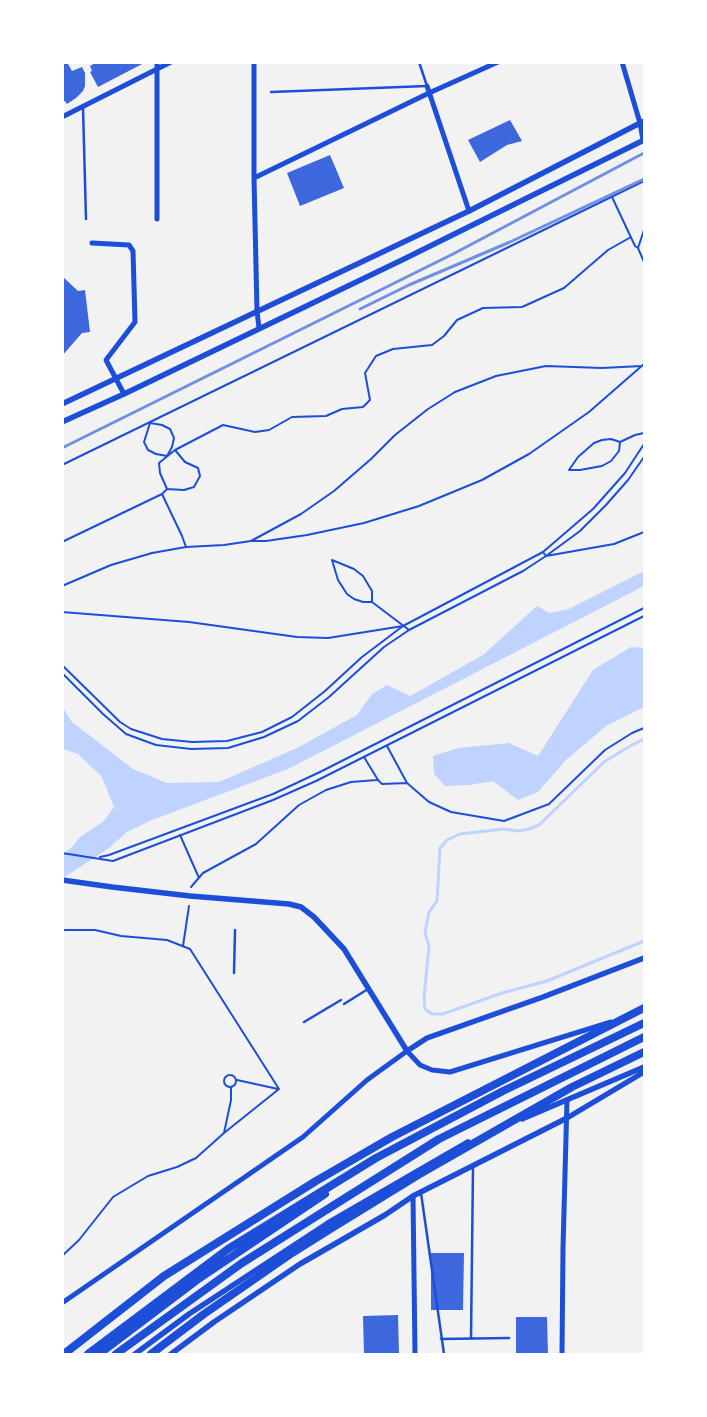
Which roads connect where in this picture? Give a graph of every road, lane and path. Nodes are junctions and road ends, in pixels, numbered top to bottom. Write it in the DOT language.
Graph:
graph roads {
  1 [pos="157,62"];
  2 [pos="171,62"];
  3 [pos="254,62"];
  4 [pos="419,62"];
  5 [pos="498,62"];
  6 [pos="622,62"];
  7 [pos="157,69"];
  8 [pos="427,86"];
  9 [pos="271,92"];
  10 [pos="430,93"];
  11 [pos="83,108"];
  12 [pos="62,117"];
  13 [pos="642,122"];
  14 [pos="644,140"];
  15 [pos="254,178"];
  16 [pos="644,181"];
  17 [pos="612,197"];
  18 [pos="470,211"];
  19 [pos="86,219"];
  20 [pos="157,220"];
  21 [pos="644,230"];
  22 [pos="631,237"];
  23 [pos="92,243"];
  24 [pos="638,248"];
  25 [pos="644,262"];
  26 [pos="257,311"];
  27 [pos="259,328"];
  28 [pos="643,365"];
  29 [pos="116,378"];
  30 [pos="124,394"];
  31 [pos="62,404"];
  32 [pos="62,422"];
  33 [pos="150,423"];
  34 [pos="644,433"];
  35 [pos="620,442"];
  36 [pos="644,444"];
  37 [pos="175,450"];
  38 [pos="167,456"];
  39 [pos="644,457"];
  40 [pos="62,465"];
  41 [pos="167,489"];
  42 [pos="162,494"];
  43 [pos="644,532"];
  44 [pos="251,541"];
  45 [pos="62,542"];
  46 [pos="186,547"];
  47 [pos="542,552"];
  48 [pos="546,556"];
  49 [pos="62,586"];
  50 [pos="372,602"];
  51 [pos="644,608"];
  52 [pos="62,612"];
  53 [pos="644,616"];
  54 [pos="404,626"];
  55 [pos="409,630"];
  56 [pos="62,665"];
  57 [pos="62,673"];
  58 [pos="644,728"];
  59 [pos="387,746"];
  60 [pos="364,757"];
  61 [pos="378,780"];
  62 [pos="407,783"];
  63 [pos="180,835"];
  64 [pos="62,853"];
  65 [pos="99,858"];
  66 [pos="199,878"];
  67 [pos="64,880"];
  68 [pos="191,887"];
  69 [pos="189,906"];
  70 [pos="235,930"];
  71 [pos="62,931"];
  72 [pos="183,946"];
  73 [pos="644,958"];
  74 [pos="234,973"];
  75 [pos="369,988"];
  76 [pos="341,1000"];
  77 [pos="344,1004"];
  78 [pos="644,1010"];
  79 [pos="304,1022"];
  80 [pos="644,1023"];
  81 [pos="644,1037"];
  82 [pos="407,1051"];
  83 [pos="644,1052"];
  84 [pos="644,1067"];
  85 [pos="644,1072"];
  86 [pos="236,1080"];
  87 [pos="230,1087"];
  88 [pos="279,1089"];
  89 [pos="567,1100"];
  90 [pos="436,1114"];
  91 [pos="567,1118"];
  92 [pos="224,1133"];
  93 [pos="473,1165"];
  94 [pos="421,1192"];
  95 [pos="413,1196"];
  96 [pos="62,1256"];
  97 [pos="62,1303"];
  98 [pos="471,1338"];
  99 [pos="509,1338"];
  100 [pos="441,1339"];
  101 [pos="64,1354"];
  102 [pos="88,1354"];
  103 [pos="99,1354"];
  104 [pos="116,1354"];
  105 [pos="135,1354"];
  106 [pos="151,1354"];
  107 [pos="171,1354"];
  108 [pos="415,1354"];
  109 [pos="444,1354"];
  110 [pos="562,1354"];
  1 -- 7 [label="street"];
  2 -- 7 [label="street"];
  3 -- 15 [label="street"];
  4 -- 8 [label="lane"];
  5 -- 10 [label="street"];
  6 -- 13 [label="street"];
  7 -- 11 [label="street"];
  7 -- 20 [label="street"];
  8 -- 9 [label="lane"];
  8 -- 10 [label="street"];
  10 -- 15 [label="street"];
  10 -- 18 [label="street"];
  11 -- 12 [label="street"];
  11 -- 19 [label="lane"];
  13 -- 14 [label="street"];
  13 -- 18 [label="street"];
  14 -- 27 [label="street"];
  15 -- 26 [label="street"];
  16 -- 17 [label="path"];
  17 -- 22 [label="path"];
  17 -- 33 [label="path"];
  18 -- 26 [label="street"];
  21 -- 24 [label="path"];
  22 -- 24 [label="path"];
  22 -- 37 [label="path"];
  23 -- 29 [label="street"];
  24 -- 25 [label="path"];
  26 -- 27 [label="street"];
  26 -- 29 [label="street"];
  27 -- 30 [label="street"];
  28 -- 44 [label="path"];
  28 -- 44 [label="path"];
  29 -- 30 [label="street"];
  29 -- 31 [label="street"];
  30 -- 32 [label="street"];
  33 -- 38 [label="path"];
  33 -- 38 [label="path"];
  33 -- 40 [label="path"];
  34 -- 35 [label="path"];
  35 -- 35 [label="path"];
  36 -- 47 [label="path"];
  37 -- 38 [label="path"];
  37 -- 41 [label="path"];
  38 -- 41 [label="path"];
  39 -- 48 [label="path"];
  41 -- 42 [label="path"];
  42 -- 45 [label="path"];
  42 -- 46 [label="path"];
  43 -- 48 [label="path"];
  44 -- 46 [label="path"];
  46 -- 49 [label="path"];
  47 -- 48 [label="path"];
  47 -- 54 [label="path"];
  48 -- 55 [label="path"];
  50 -- 50 [label="path"];
  50 -- 54 [label="path"];
  51 -- 65 [label="path"];
  52 -- 54 [label="path"];
  53 -- 59 [label="path"];
  54 -- 55 [label="path"];
  54 -- 56 [label="path"];
  55 -- 57 [label="path"];
  58 -- 62 [label="path"];
  59 -- 60 [label="path"];
  59 -- 62 [label="path"];
  60 -- 61 [label="path"];
  60 -- 63 [label="path"];
  61 -- 62 [label="path"];
  61 -- 66 [label="path"];
  63 -- 65 [label="path"];
  63 -- 66 [label="path"];
  64 -- 65 [label="path"];
  66 -- 68 [label="path"];
  67 -- 75 [label="street"];
  69 -- 72 [label="path"];
  70 -- 74 [label="lane"];
  71 -- 72 [label="path"];
  72 -- 88 [label="path"];
  73 -- 82 [label="street"];
  75 -- 77 [label="lane"];
  75 -- 82 [label="street"];
  76 -- 79 [label="lane"];
  78 -- 82 [label="street"];
  78 -- 90 [label="highway"];
  80 -- 102 [label="highway"];
  81 -- 104 [label="highway"];
  82 -- 97 [label="street"];
  83 -- 106 [label="highway"];
  84 -- 89 [label="street"];
  85 -- 91 [label="street"];
  86 -- 87 [label="path"];
  86 -- 87 [label="path"];
  86 -- 88 [label="path"];
  87 -- 92 [label="path"];
  88 -- 92 [label="path"];
  89 -- 91 [label="street"];
  89 -- 105 [label="street"];
  90 -- 101 [label="highway"];
  90 -- 103 [label="highway"];
  91 -- 93 [label="street"];
  91 -- 110 [label="street"];
  92 -- 96 [label="path"];
  93 -- 94 [label="street"];
  93 -- 98 [label="lane"];
  94 -- 95 [label="street"];
  94 -- 100 [label="lane"];
  95 -- 107 [label="street"];
  95 -- 108 [label="street"];
  98 -- 99 [label="lane"];
  98 -- 100 [label="lane"];
  100 -- 109 [label="lane"];
}
